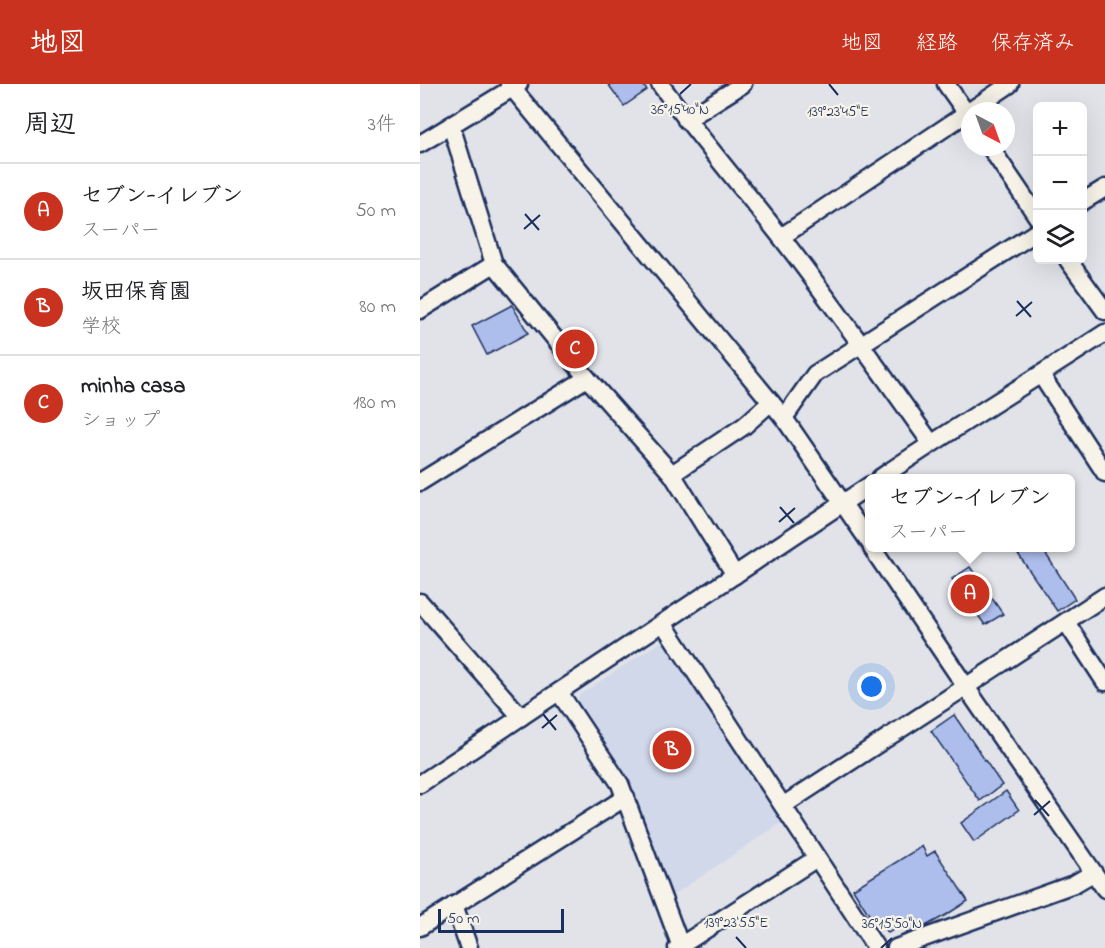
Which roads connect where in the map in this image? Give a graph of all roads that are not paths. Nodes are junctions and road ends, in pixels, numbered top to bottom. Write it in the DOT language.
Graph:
graph roads {
  1 [pos="660,84"];
  2 [pos="743,84"];
  3 [pos="946,84"];
  4 [pos="1010,84"];
  5 [pos="513,85"];
  6 [pos="985,102"];
  7 [pos="961,103"];
  8 [pos="961,118"];
  9 [pos="687,120"];
  10 [pos="451,125"];
  11 [pos="420,144"];
  12 [pos="996,156"];
  13 [pos="1105,188"];
  14 [pos="1087,199"];
  15 [pos="1033,211"];
  16 [pos="1033,234"];
  17 [pos="781,237"];
  18 [pos="495,264"];
  19 [pos="1071,264"];
  20 [pos="420,310"];
  21 [pos="1105,311"];
  22 [pos="1105,333"];
  23 [pos="861,344"];
  24 [pos="1041,375"];
  25 [pos="587,378"];
  26 [pos="771,402"];
  27 [pos="784,418"];
  28 [pos="931,443"];
  29 [pos="1105,473"];
  30 [pos="672,474"];
  31 [pos="885,474"];
  32 [pos="420,482"];
  33 [pos="865,489"];
  34 [pos="843,504"];
  35 [pos="865,536"];
  36 [pos="875,552"];
  37 [pos="735,575"];
  38 [pos="1105,596"];
  39 [pos="420,602"];
  40 [pos="1066,622"];
  41 [pos="663,623"];
  42 [pos="1105,682"];
  43 [pos="966,687"];
  44 [pos="558,692"];
  45 [pos="521,717"];
  46 [pos="420,784"];
  47 [pos="626,797"];
  48 [pos="784,806"];
  49 [pos="817,858"];
  50 [pos="1093,873"];
  51 [pos="1105,889"];
  52 [pos="454,905"];
  53 [pos="420,927"];
  54 [pos="679,947"];
  55 [pos="469,948"];
  56 [pos="876,948"];
  57 [pos="896,948"];
  1 -- 9 [label="street"];
  2 -- 9 [label="street"];
  3 -- 7 [label="street"];
  4 -- 6 [label="street"];
  5 -- 10 [label="street"];
  5 -- 26 [label="street"];
  8 -- 17 [label="street"];
  9 -- 17 [label="street"];
  10 -- 11 [label="street"];
  10 -- 18 [label="street"];
  12 -- 15 [label="street"];
  13 -- 14 [label="street"];
  16 -- 23 [label="street"];
  17 -- 23 [label="street"];
  18 -- 20 [label="street"];
  18 -- 25 [label="street"];
  19 -- 21 [label="street"];
  22 -- 24 [label="street"];
  23 -- 27 [label="street"];
  23 -- 28 [label="street"];
  24 -- 28 [label="street"];
  24 -- 29 [label="street"];
  25 -- 30 [label="street"];
  25 -- 32 [label="street"];
  26 -- 27 [label="street"];
  26 -- 30 [label="street"];
  27 -- 34 [label="street"];
  28 -- 31 [label="street"];
  30 -- 37 [label="street"];
  33 -- 34 [label="street"];
  34 -- 35 [label="street"];
  34 -- 37 [label="street"];
  36 -- 43 [label="street"];
  37 -- 41 [label="street"];
  38 -- 40 [label="street"];
  39 -- 45 [label="street"];
  40 -- 42 [label="street"];
  40 -- 43 [label="street"];
  41 -- 44 [label="street"];
  41 -- 48 [label="street"];
  43 -- 48 [label="street"];
  43 -- 50 [label="street"];
  44 -- 45 [label="street"];
  44 -- 47 [label="street"];
  45 -- 46 [label="street"];
  47 -- 52 [label="street"];
  47 -- 54 [label="street"];
  48 -- 49 [label="street"];
  49 -- 54 [label="street"];
  49 -- 56 [label="street"];
  50 -- 51 [label="street"];
  50 -- 57 [label="street"];
  52 -- 53 [label="street"];
  52 -- 55 [label="street"];
}
